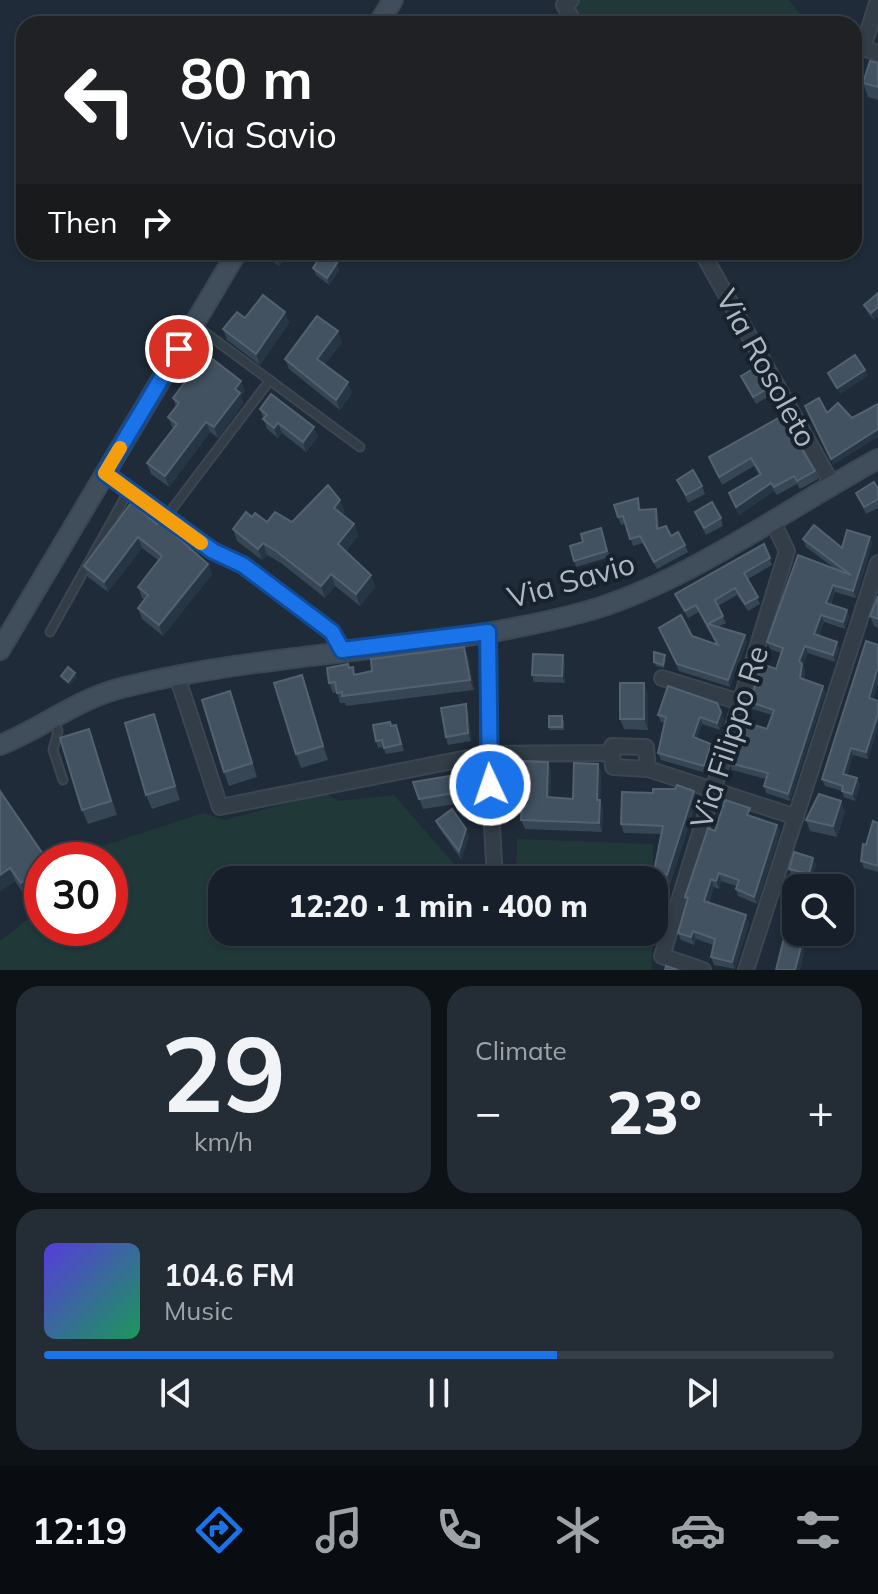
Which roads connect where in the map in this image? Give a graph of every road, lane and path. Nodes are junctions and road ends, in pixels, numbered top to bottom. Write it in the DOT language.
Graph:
graph roads {
  1 [pos="571,0"];
  2 [pos="878,0"];
  3 [pos="570,16"];
  4 [pos="878,53"];
  5 [pos="232,260"];
  6 [pos="706,260"];
  7 [pos="194,324"];
  8 [pos="270,380"];
  9 [pos="360,447"];
  10 [pos="878,459"];
  11 [pos="105,473"];
  12 [pos="832,484"];
  13 [pos="129,490"];
  14 [pos="166,517"];
  15 [pos="772,520"];
  16 [pos="878,563"];
  17 [pos="50,632"];
  18 [pos="488,632"];
  19 [pos="0,650"];
  20 [pos="342,650"];
  21 [pos="177,676"];
  22 [pos="662,678"];
  23 [pos="740,702"];
  24 [pos="53,717"];
  25 [pos="0,733"];
  26 [pos="22,736"];
  27 [pos="0,745"];
  28 [pos="612,753"];
  29 [pos="488,754"];
  30 [pos="648,769"];
  31 [pos="63,780"];
  32 [pos="712,790"];
  33 [pos="796,817"];
  34 [pos="494,866"];
  35 [pos="703,970"];
  36 [pos="746,970"];
  1 -- 3 [label="street"];
  2 -- 4 [label="street"];
  5 -- 7 [label="street"];
  6 -- 12 [label="street, Via Rosoleto"];
  7 -- 8 [label="lane"];
  7 -- 11 [label="street"];
  8 -- 9 [label="lane"];
  8 -- 14 [label="lane"];
  10 -- 12 [label="street, Via Savio"];
  11 -- 13 [label="lane"];
  11 -- 19 [label="street"];
  12 -- 15 [label="street, Via Savio"];
  13 -- 14 [label="lane"];
  13 -- 17 [label="lane"];
  14 -- 20 [label="lane"];
  15 -- 18 [label="street, Via Savio"];
  15 -- 23 [label="street, Via Filippo Re"];
  16 -- 33 [label="street"];
  18 -- 20 [label="street, Via Savio"];
  18 -- 29 [label="street"];
  20 -- 21 [label="street, Via Savio"];
  21 -- 24 [label="street, Via Savio"];
  21 -- 29 [label="street"];
  22 -- 23 [label="street"];
  23 -- 32 [label="street, Via Filippo Re"];
  24 -- 26 [label="street, Via Savio"];
  24 -- 31 [label="lane"];
  25 -- 26 [label="street"];
  26 -- 27 [label="street, Via Savio"];
  28 -- 29 [label="street"];
  28 -- 30 [label="street"];
  28 -- 30 [label="street"];
  29 -- 34 [label="street"];
  30 -- 32 [label="street"];
  32 -- 33 [label="street"];
  32 -- 35 [label="street, Via Filippo Re"];
  33 -- 36 [label="street"];
}
